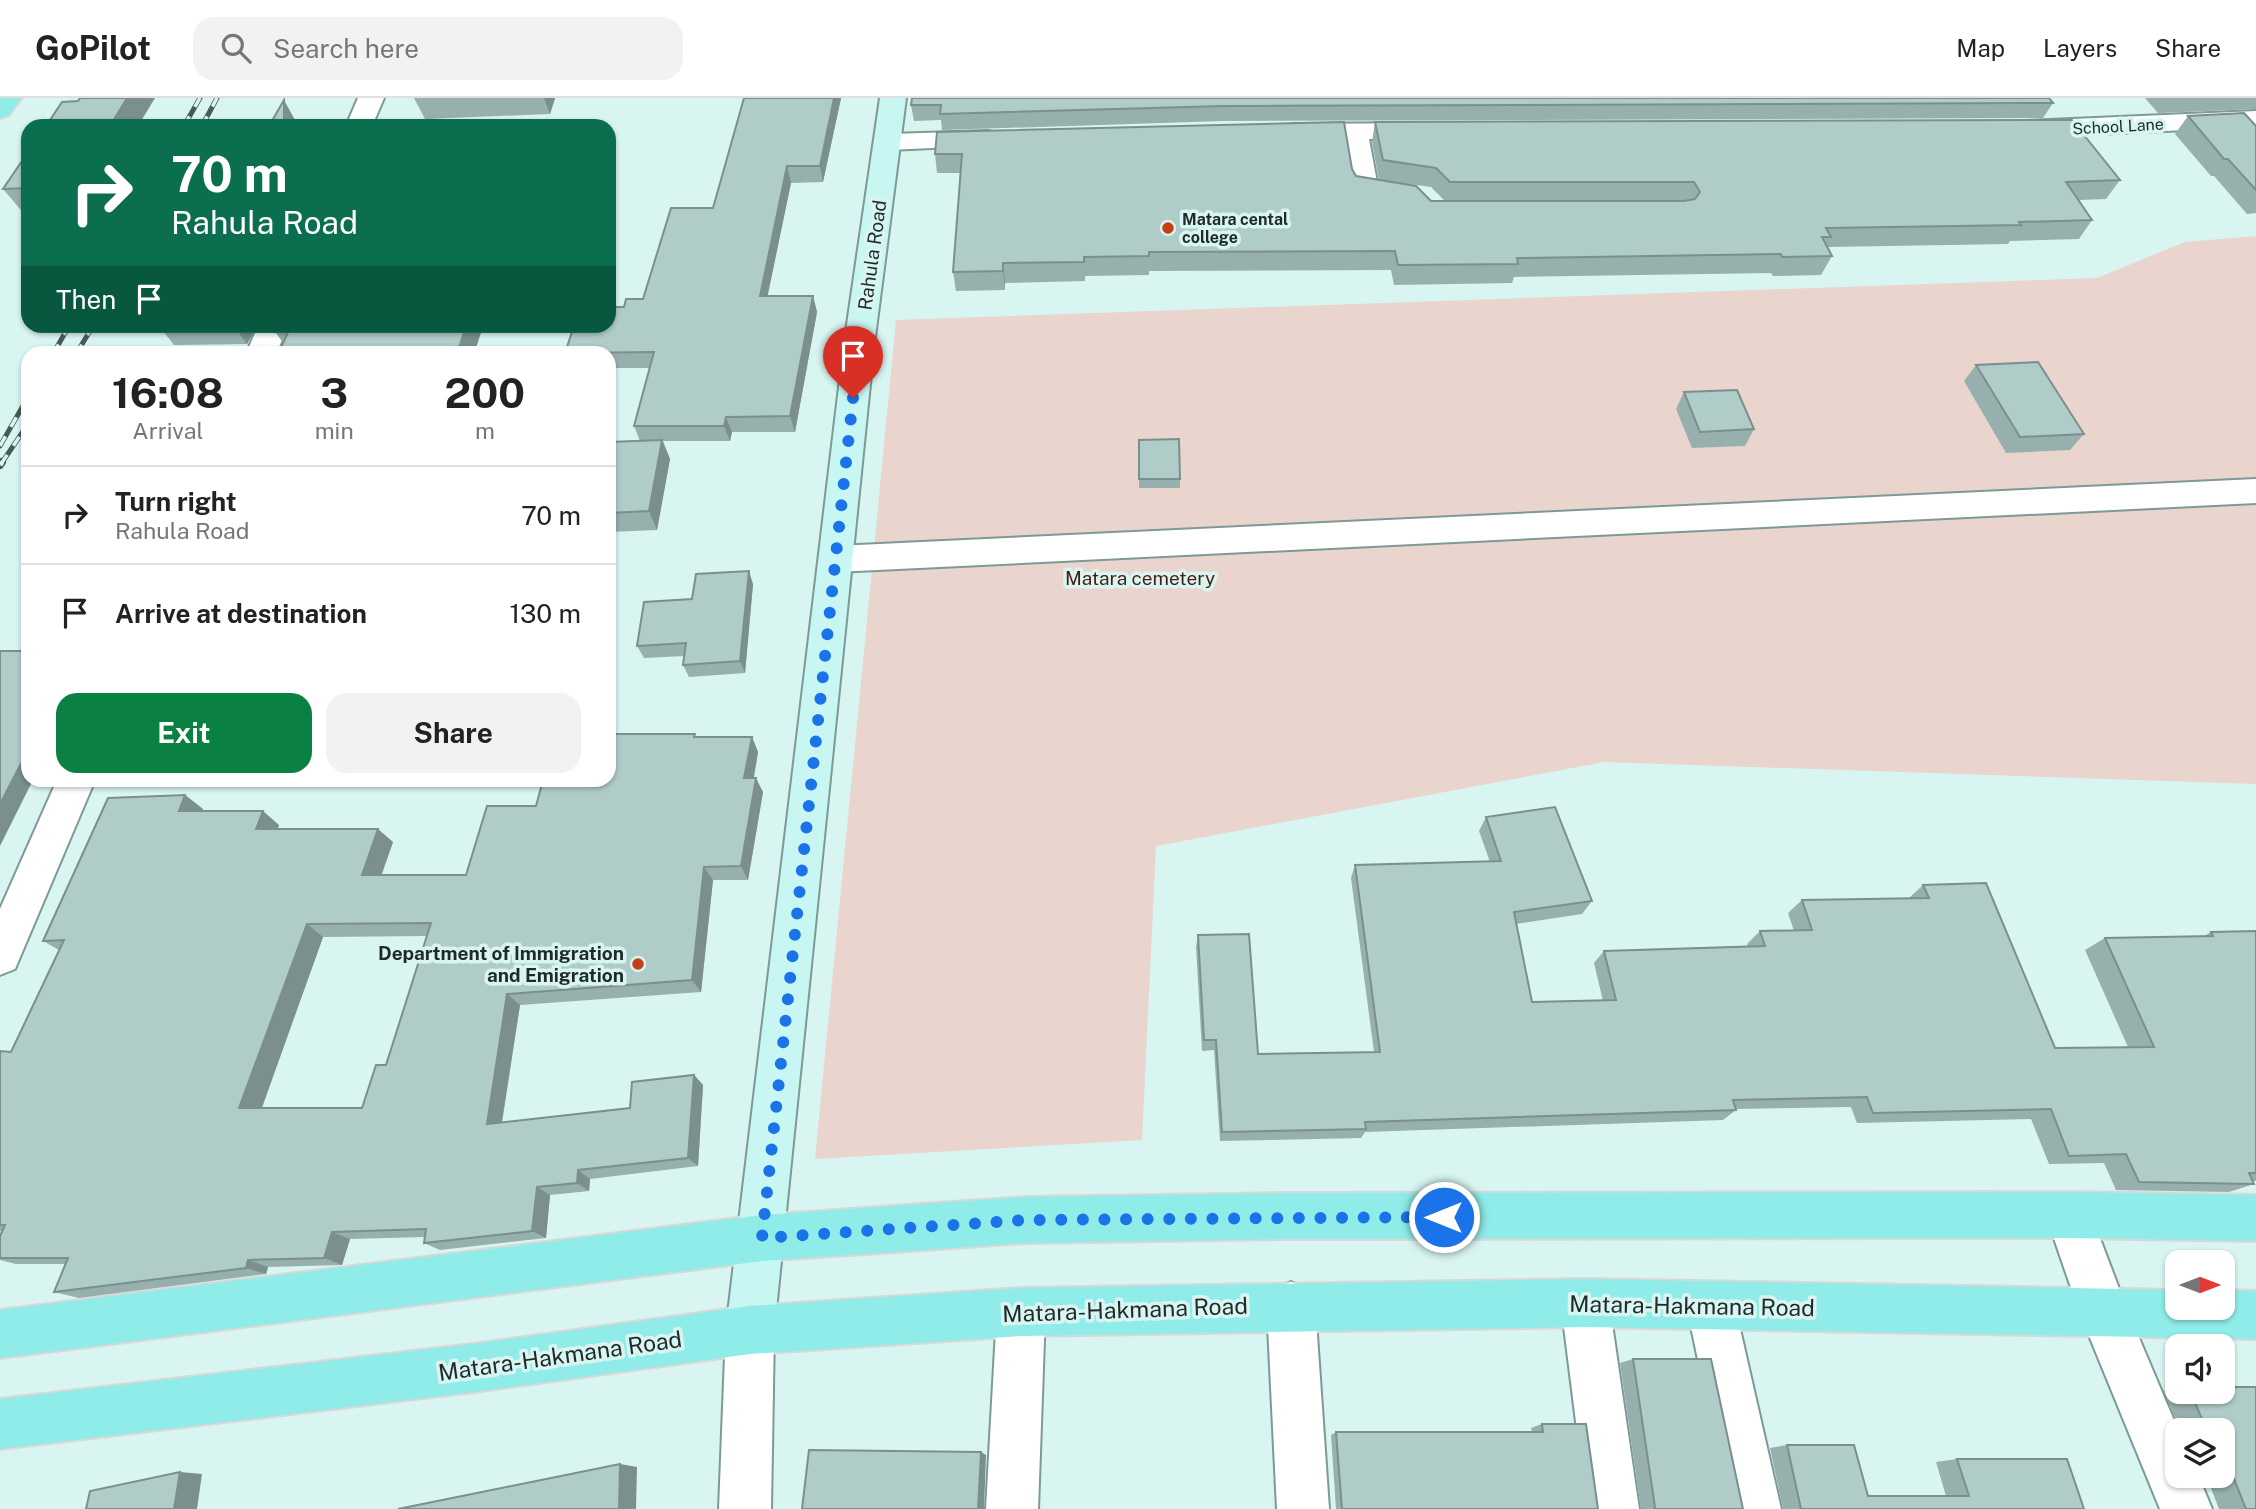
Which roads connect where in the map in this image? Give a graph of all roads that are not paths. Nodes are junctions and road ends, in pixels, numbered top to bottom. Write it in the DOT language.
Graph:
graph roads {
  1 [pos="8,98"];
  2 [pos="371,98"];
  3 [pos="893,98"];
  4 [pos="0,110"];
  5 [pos="362,119"];
  6 [pos="2256,120"];
  7 [pos="1997,129"];
  8 [pos="1354,131"];
  9 [pos="1447,131"];
  10 [pos="1262,132"];
  11 [pos="1007,138"];
  12 [pos="889,142"];
  13 [pos="1429,204"];
  14 [pos="2256,491"];
  15 [pos="836,559"];
  16 [pos="73,787"];
  17 [pos="0,956"];
  18 [pos="2069,1215"];
  19 [pos="2256,1218"];
  20 [pos="762,1238"];
  21 [pos="1585,1303"];
  22 [pos="1291,1306"];
  23 [pos="1711,1307"];
  24 [pos="2103,1311"];
  25 [pos="1021,1312"];
  26 [pos="2256,1315"];
  27 [pos="750,1329"];
  28 [pos="0,1334"];
  29 [pos="0,1424"];
  30 [pos="745,1509"];
  31 [pos="1012,1509"];
  32 [pos="1303,1509"];
  33 [pos="1613,1509"];
  34 [pos="1755,1509"];
  35 [pos="2186,1509"];
  1 -- 4 [label="main road"];
  2 -- 5 [label="street"];
  3 -- 12 [label="main road, Rahula Road"];
  6 -- 7 [label="street, School Lane"];
  8 -- 9 [label="street"];
  8 -- 10 [label="street"];
  8 -- 13 [label="street"];
  11 -- 12 [label="street"];
  12 -- 15 [label="main road, Rahula Road"];
  14 -- 15 [label="street"];
  15 -- 20 [label="main road, Rahula Road"];
  16 -- 17 [label="street"];
  18 -- 19 [label="main road"];
  18 -- 20 [label="main road"];
  18 -- 24 [label="street"];
  20 -- 27 [label="main road, Rahula Road"];
  20 -- 28 [label="main road"];
  21 -- 22 [label="main road, Matara-Hakmana Road"];
  21 -- 23 [label="main road, Matara-Hakmana Road"];
  21 -- 33 [label="street"];
  22 -- 25 [label="main road, Matara-Hakmana Road"];
  22 -- 32 [label="street"];
  23 -- 24 [label="main road, Matara-Hakmana Road"];
  23 -- 34 [label="street"];
  24 -- 26 [label="main road, Matara-Hakmana Road"];
  24 -- 35 [label="street"];
  25 -- 27 [label="main road, Matara-Hakmana Road"];
  25 -- 31 [label="street"];
  27 -- 29 [label="main road, Matara-Hakmana Road"];
  27 -- 30 [label="street"];
}
